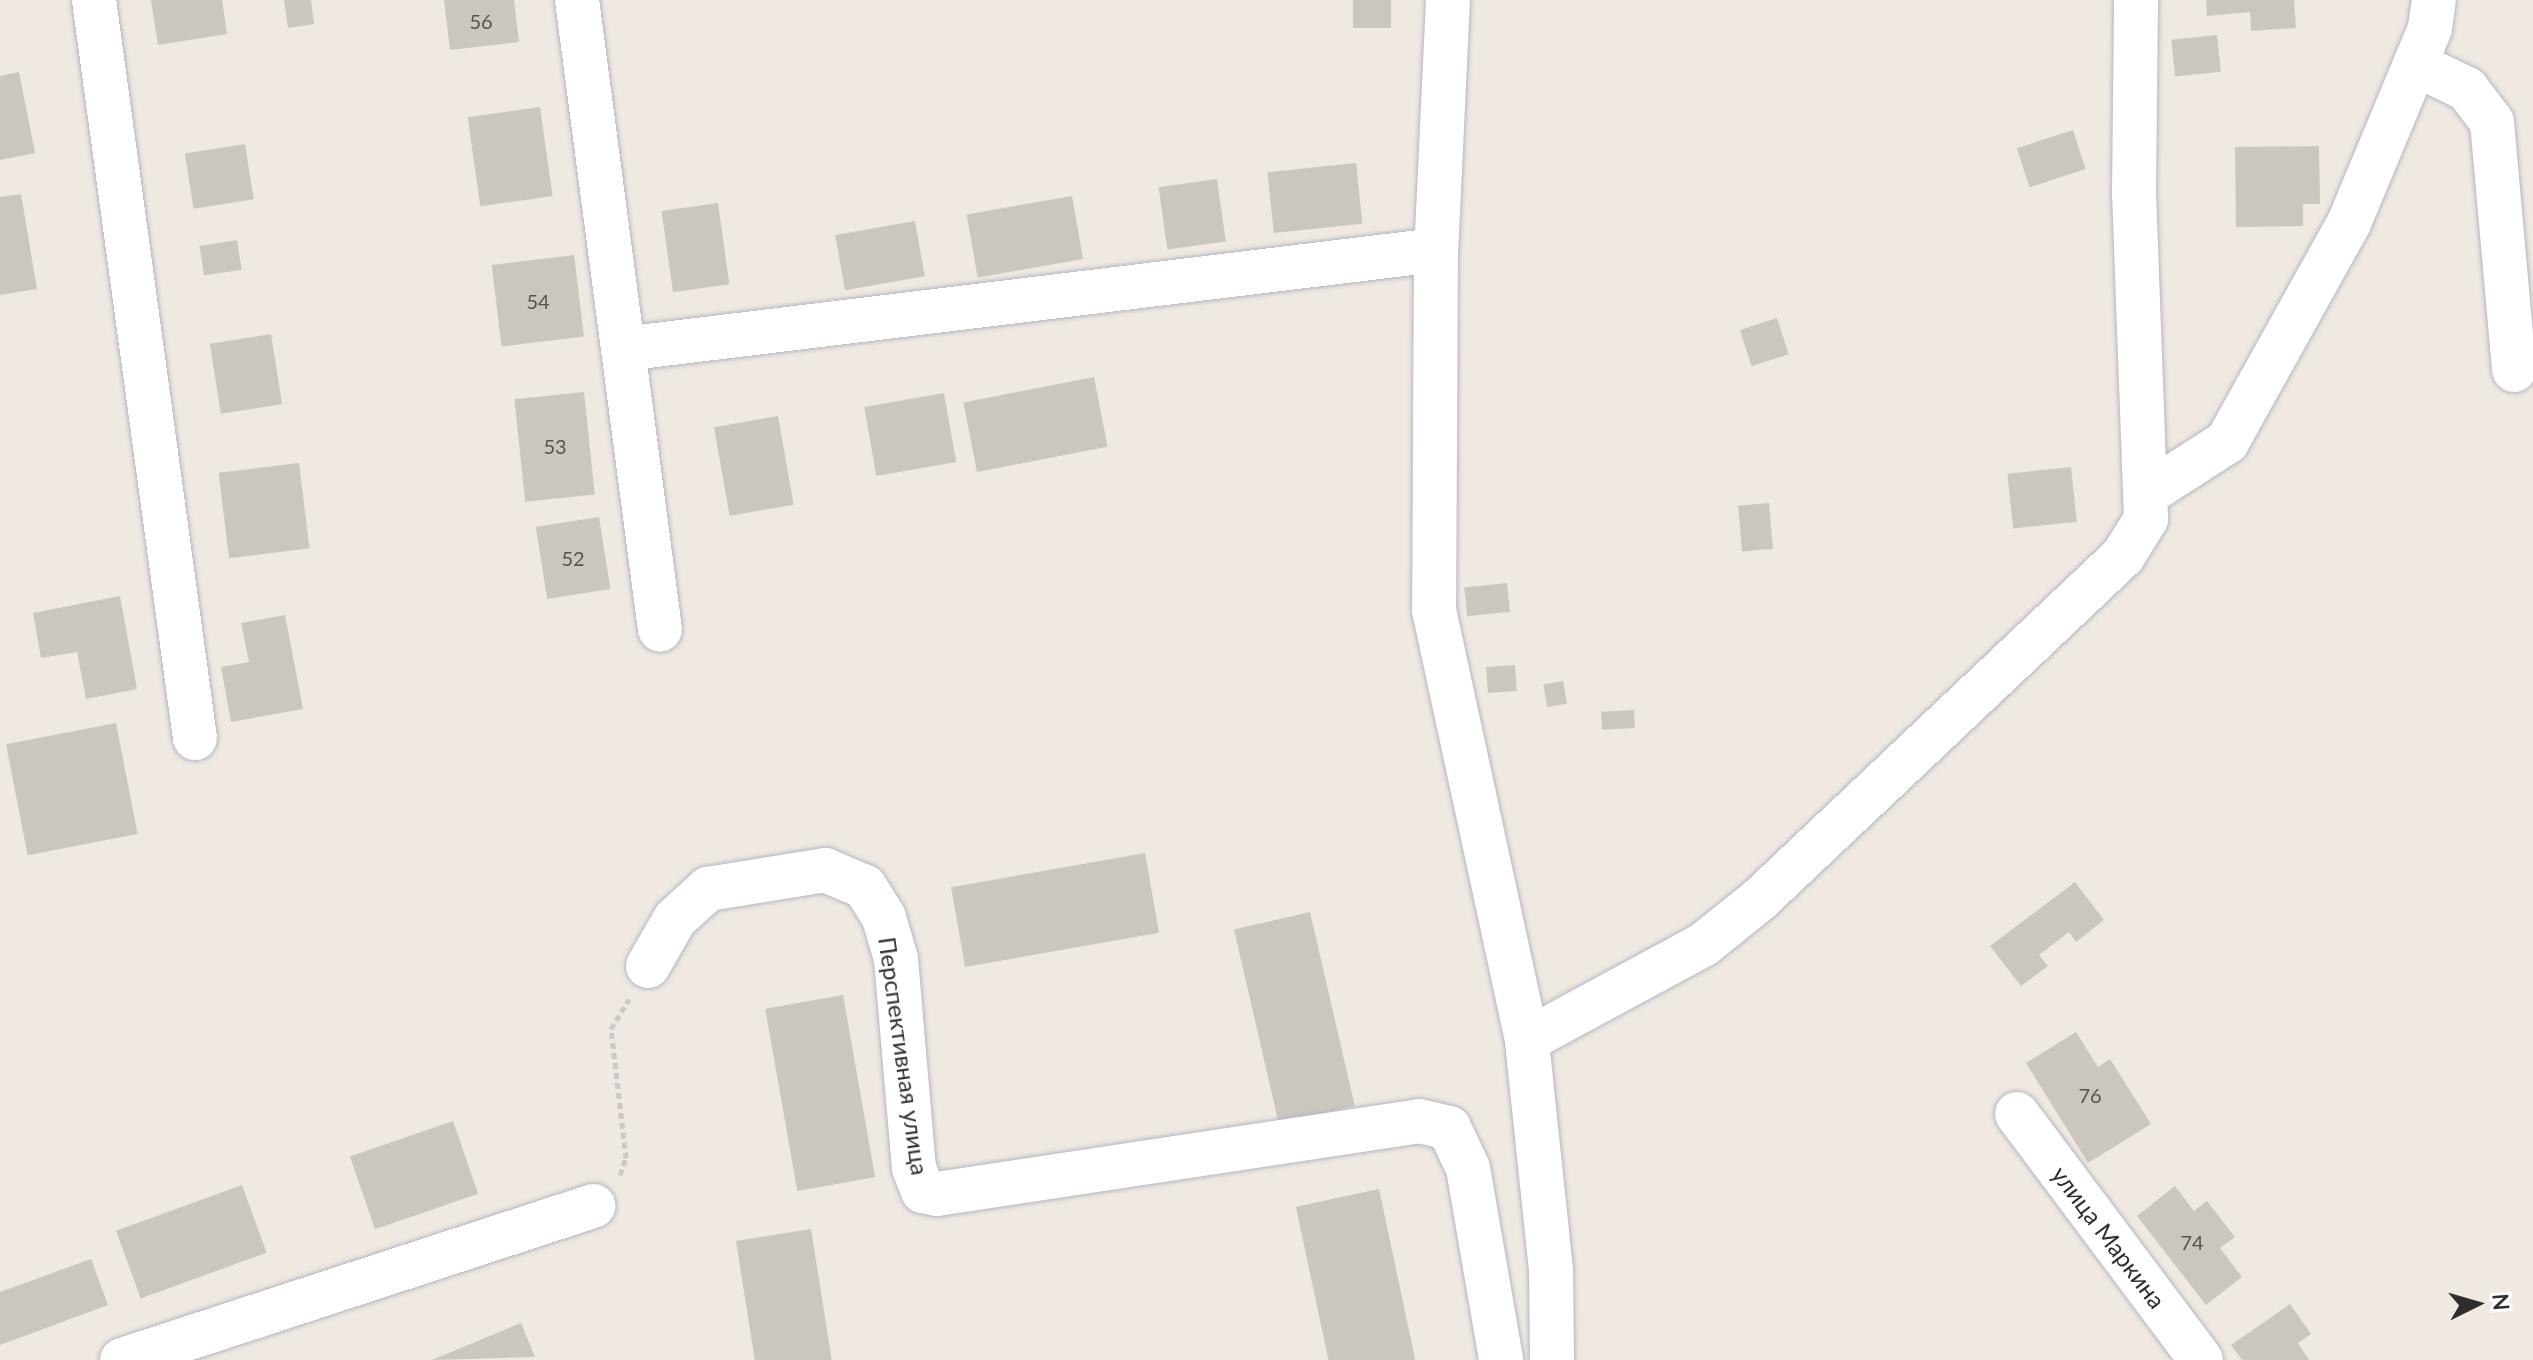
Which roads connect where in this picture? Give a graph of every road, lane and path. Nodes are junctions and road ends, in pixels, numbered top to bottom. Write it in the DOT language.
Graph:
graph roads {
  1 [pos="94,0"];
  2 [pos="577,0"];
  3 [pos="1448,0"];
  4 [pos="2136,0"];
  5 [pos="2434,0"];
  6 [pos="2415,64"];
  7 [pos="1436,250"];
  8 [pos="623,349"];
  9 [pos="2514,370"];
  10 [pos="2149,492"];
  11 [pos="660,630"];
  12 [pos="195,738"];
  13 [pos="648,966"];
  14 [pos="1527,1040"];
  15 [pos="2017,1114"];
  16 [pos="594,1206"];
  17 [pos="122,1360"];
  18 [pos="1501,1360"];
  19 [pos="1552,1360"];
  20 [pos="2201,1360"];
  1 -- 12 [label="street"];
  2 -- 8 [label="street"];
  3 -- 7 [label="street"];
  4 -- 10 [label="street"];
  5 -- 6 [label="street"];
  6 -- 9 [label="street"];
  6 -- 10 [label="street"];
  7 -- 8 [label="street"];
  7 -- 14 [label="street"];
  8 -- 11 [label="street"];
  10 -- 14 [label="street"];
  13 -- 16 [label="path"];
  13 -- 18 [label="street, Перспективная улица"];
  14 -- 19 [label="street"];
  15 -- 20 [label="street, улица Маркина"];
  16 -- 17 [label="street"];
}
